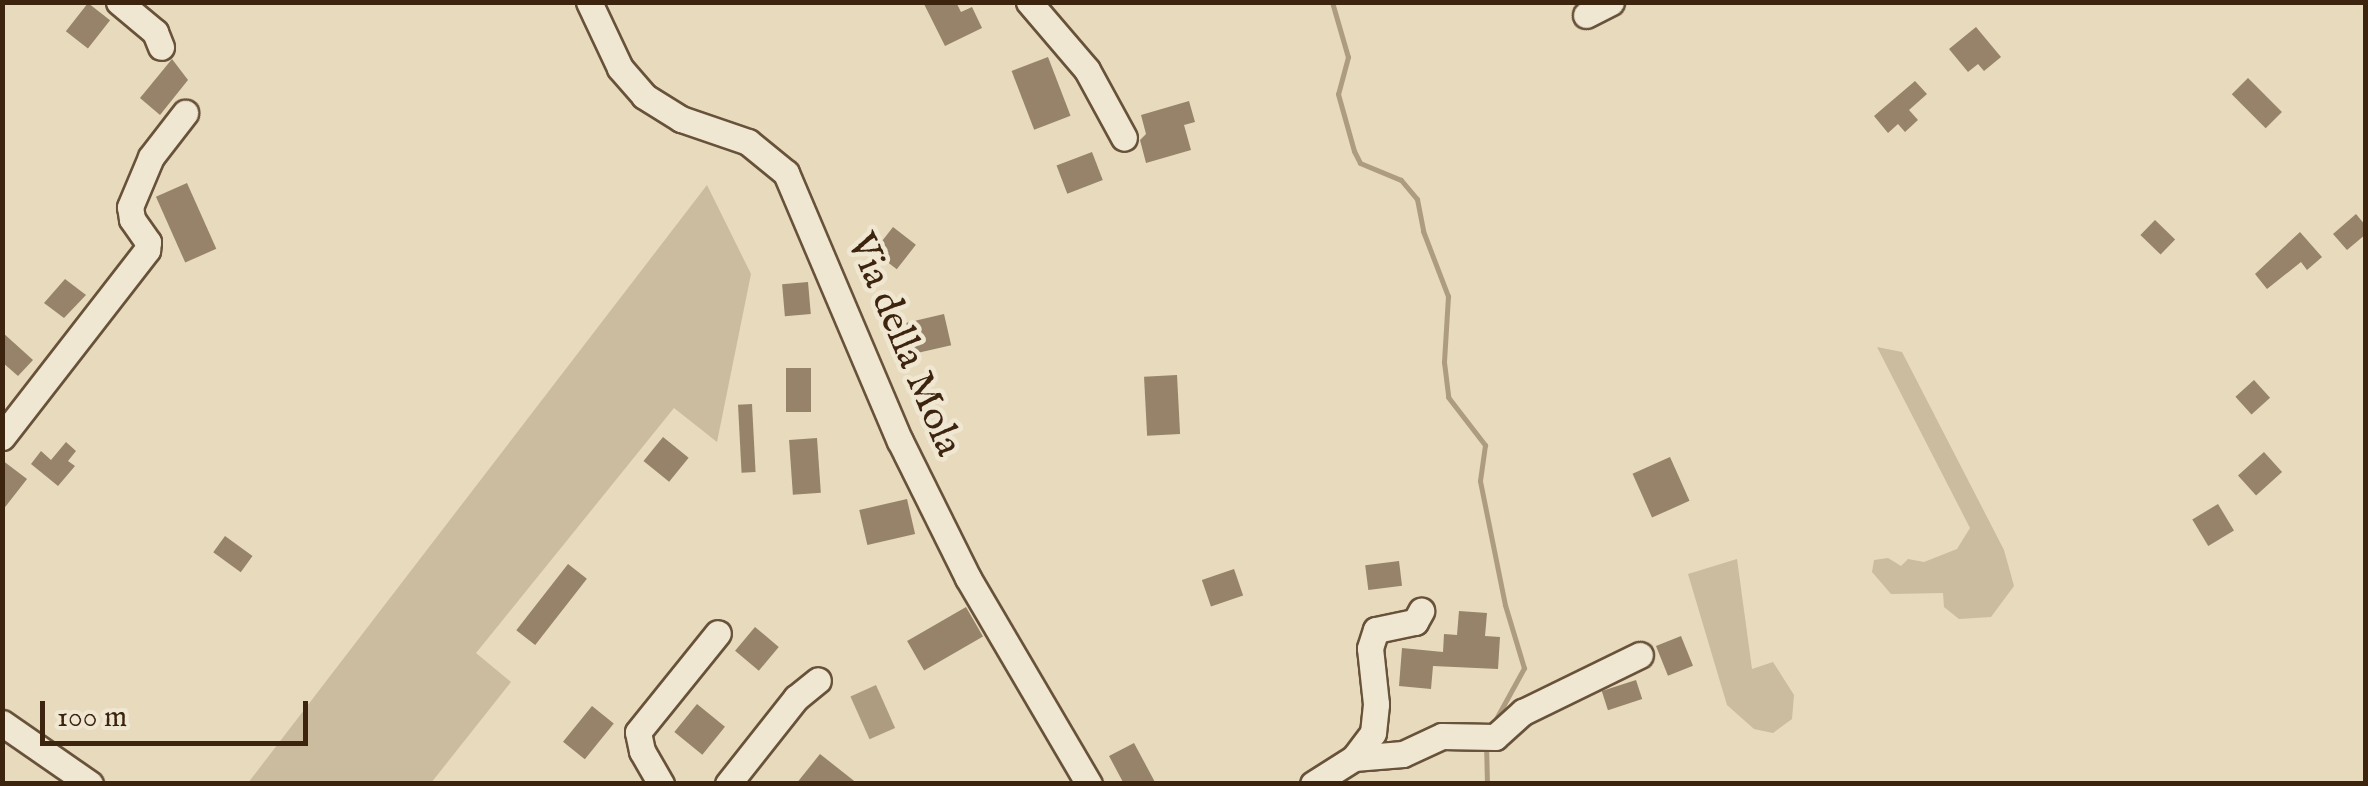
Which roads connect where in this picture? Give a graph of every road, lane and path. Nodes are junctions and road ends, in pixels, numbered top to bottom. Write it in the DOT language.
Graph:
graph roads {
  1 [pos="119,2"];
  2 [pos="589,2"];
  3 [pos="1029,2"];
  4 [pos="1611,2"];
  5 [pos="1586,14"];
  6 [pos="161,48"];
  7 [pos="185,113"];
  8 [pos="1124,138"];
  9 [pos="2,437"];
  10 [pos="1421,612"];
  11 [pos="718,634"];
  12 [pos="1640,655"];
  13 [pos="818,680"];
  14 [pos="2,724"];
  15 [pos="1354,758"];
  16 [pos="90,784"];
  17 [pos="660,784"];
  18 [pos="728,784"];
  19 [pos="1089,784"];
  20 [pos="1313,784"];
  1 -- 6 [label="street"];
  2 -- 19 [label="street, Via della Mola"];
  3 -- 8 [label="street"];
  4 -- 5 [label="street"];
  7 -- 9 [label="street"];
  10 -- 15 [label="street"];
  11 -- 17 [label="street"];
  12 -- 15 [label="street"];
  13 -- 18 [label="street"];
  14 -- 16 [label="street"];
  15 -- 20 [label="street"];
}
